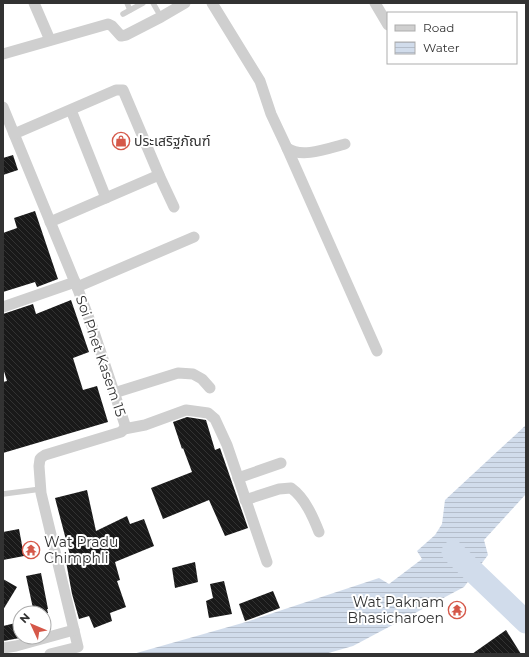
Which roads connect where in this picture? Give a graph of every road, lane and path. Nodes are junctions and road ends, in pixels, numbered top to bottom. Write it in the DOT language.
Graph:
graph roads {
  1 [pos="34,3"];
  2 [pos="126,3"];
  3 [pos="143,3"];
  4 [pos="153,3"];
  5 [pos="185,3"];
  6 [pos="212,3"];
  7 [pos="375,3"];
  8 [pos="130,10"];
  9 [pos="123,14"];
  10 [pos="161,17"];
  11 [pos="387,23"];
  12 [pos="50,40"];
  13 [pos="3,54"];
  14 [pos="3,107"];
  15 [pos="71,110"];
  16 [pos="14,134"];
  17 [pos="345,144"];
  18 [pos="287,148"];
  19 [pos="159,175"];
  20 [pos="106,198"];
  21 [pos="174,207"];
  22 [pos="50,222"];
  23 [pos="194,237"];
  24 [pos="76,284"];
  25 [pos="3,307"];
  26 [pos="377,351"];
  27 [pos="210,388"];
  28 [pos="114,393"];
  29 [pos="124,429"];
  30 [pos="281,463"];
  31 [pos="238,478"];
  32 [pos="41,488"];
  33 [pos="3,494"];
  34 [pos="245,500"];
  35 [pos="319,532"];
  36 [pos="267,562"];
  37 [pos="74,630"];
  38 [pos="3,648"];
  39 [pos="16,650"];
  40 [pos="50,654"];
  1 -- 12 [label="street"];
  2 -- 8 [label="lane"];
  3 -- 8 [label="lane"];
  4 -- 10 [label="lane"];
  5 -- 10 [label="street"];
  6 -- 18 [label="street"];
  7 -- 11 [label="street"];
  8 -- 9 [label="lane"];
  10 -- 12 [label="street"];
  12 -- 13 [label="street"];
  14 -- 16 [label="street, Soi Phet Kasem 15"];
  15 -- 16 [label="street"];
  15 -- 19 [label="street"];
  15 -- 20 [label="street"];
  16 -- 22 [label="street, Soi Phet Kasem 15"];
  17 -- 18 [label="street"];
  18 -- 26 [label="street"];
  19 -- 20 [label="street"];
  19 -- 21 [label="street"];
  20 -- 22 [label="street"];
  22 -- 24 [label="street, Soi Phet Kasem 15"];
  23 -- 24 [label="street"];
  24 -- 25 [label="street"];
  24 -- 28 [label="street, Soi Phet Kasem 15"];
  27 -- 28 [label="street"];
  28 -- 29 [label="street, Soi Phet Kasem 15"];
  29 -- 31 [label="street"];
  29 -- 32 [label="street, Soi Phet Kasem 15"];
  30 -- 31 [label="street"];
  31 -- 34 [label="street"];
  32 -- 33 [label="lane"];
  32 -- 37 [label="street, Soi Phet Kasem 15"];
  34 -- 35 [label="street"];
  34 -- 36 [label="street"];
  37 -- 39 [label="street"];
  37 -- 40 [label="street, Soi Phet Kasem 15"];
  38 -- 39 [label="street"];
}
